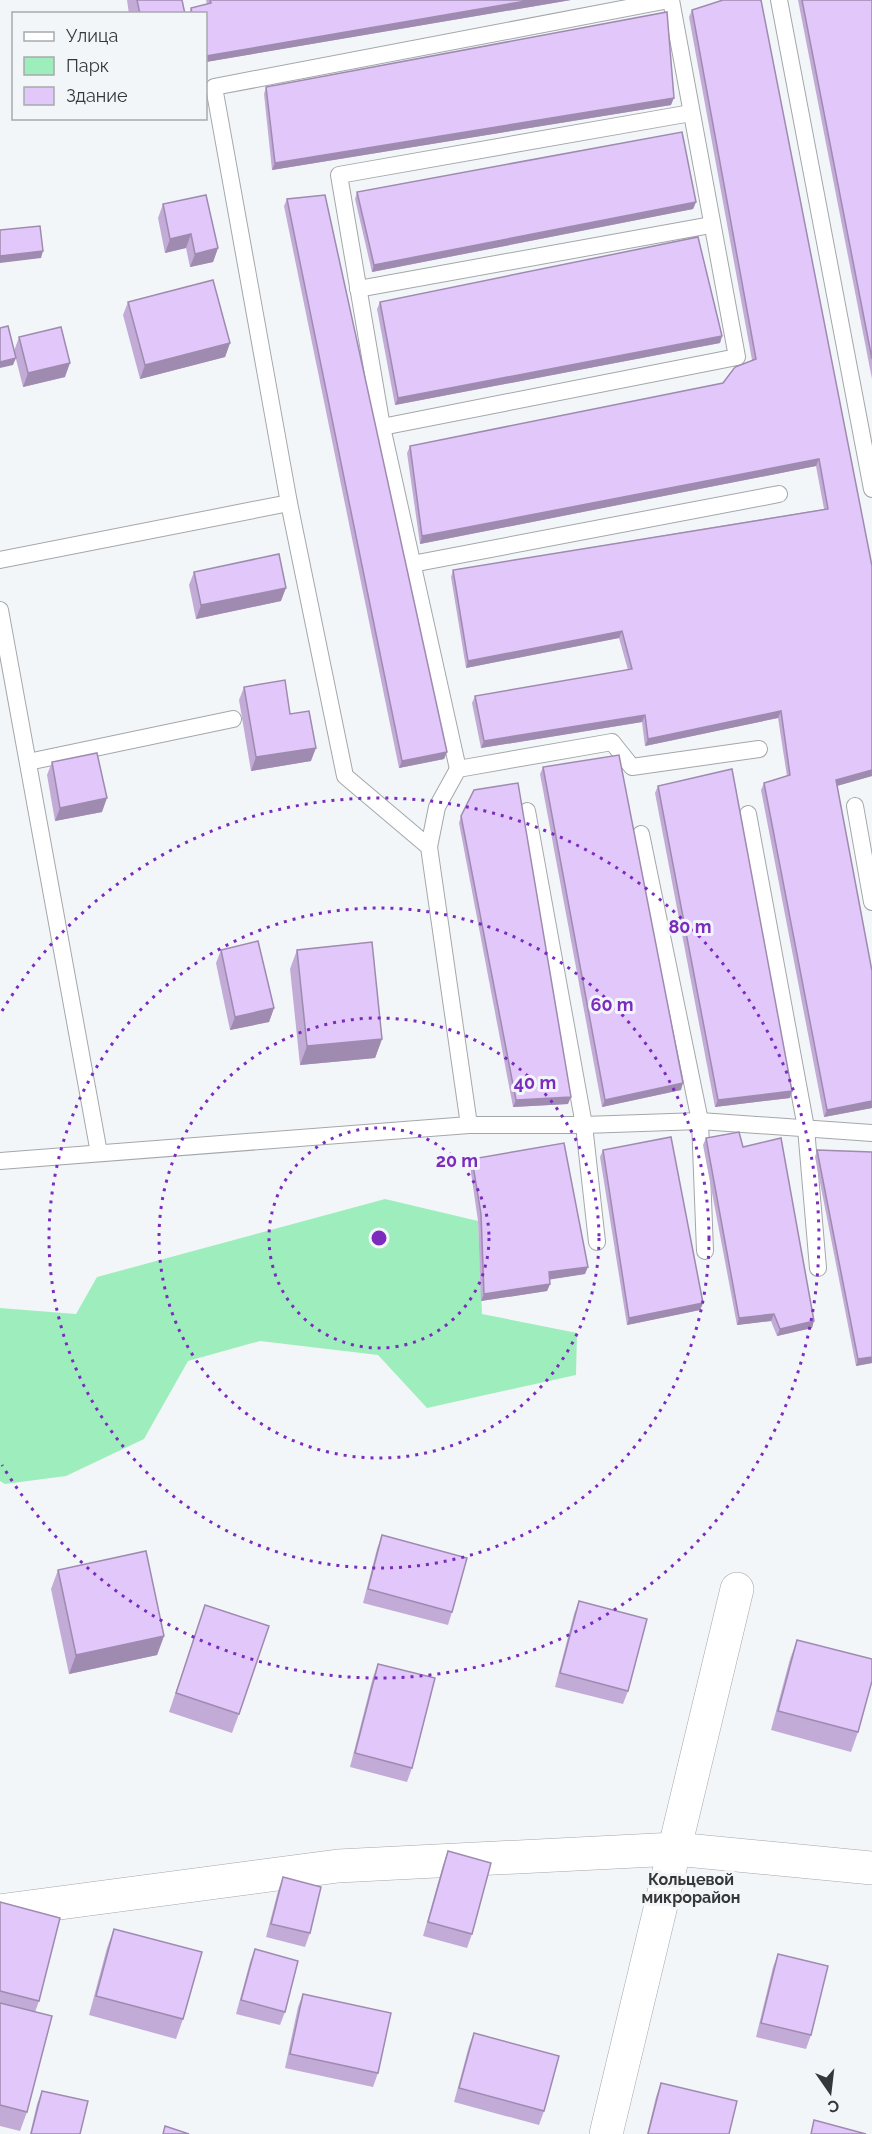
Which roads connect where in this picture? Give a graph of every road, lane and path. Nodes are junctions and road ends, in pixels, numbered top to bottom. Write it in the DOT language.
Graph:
graph roads {
  1 [pos="670,0"];
  2 [pos="779,0"];
  3 [pos="691,113"];
  4 [pos="711,225"];
  5 [pos="358,289"];
  6 [pos="382,427"];
  7 [pos="872,489"];
  8 [pos="779,494"];
  9 [pos="289,503"];
  10 [pos="0,560"];
  11 [pos="412,564"];
  12 [pos="0,610"];
  13 [pos="233,719"];
  14 [pos="759,748"];
  15 [pos="28,762"];
  16 [pos="458,769"];
  17 [pos="855,806"];
  18 [pos="527,811"];
  19 [pos="748,814"];
  20 [pos="641,834"];
  21 [pos="429,847"];
  22 [pos="872,902"];
  23 [pos="700,1121"];
  24 [pos="469,1125"];
  25 [pos="584,1125"];
  26 [pos="806,1128"];
  27 [pos="872,1133"];
  28 [pos="99,1153"];
  29 [pos="0,1161"];
  30 [pos="597,1242"];
  31 [pos="705,1251"];
  32 [pos="818,1268"];
  33 [pos="737,1589"];
  34 [pos="675,1849"];
  35 [pos="872,1868"];
  36 [pos="0,1911"];
  37 [pos="606,2134"];
  1 -- 3 [label="lane"];
  1 -- 9 [label="lane"];
  2 -- 7 [label="lane"];
  3 -- 4 [label="lane"];
  3 -- 5 [label="lane"];
  4 -- 5 [label="lane"];
  4 -- 6 [label="lane"];
  5 -- 6 [label="lane"];
  6 -- 11 [label="lane"];
  8 -- 11 [label="lane"];
  9 -- 10 [label="lane"];
  9 -- 21 [label="lane"];
  11 -- 16 [label="lane"];
  12 -- 15 [label="lane"];
  13 -- 15 [label="lane"];
  14 -- 16 [label="lane"];
  15 -- 28 [label="lane"];
  16 -- 21 [label="lane"];
  17 -- 22 [label="lane"];
  18 -- 25 [label="lane"];
  19 -- 26 [label="lane"];
  20 -- 23 [label="lane"];
  21 -- 24 [label="lane"];
  23 -- 25 [label="lane"];
  23 -- 26 [label="lane"];
  23 -- 31 [label="lane"];
  24 -- 25 [label="lane"];
  24 -- 28 [label="lane"];
  25 -- 30 [label="lane"];
  26 -- 27 [label="lane"];
  26 -- 32 [label="lane"];
  28 -- 29 [label="lane"];
  33 -- 34 [label="street"];
  34 -- 35 [label="street"];
  34 -- 36 [label="street"];
  34 -- 37 [label="street"];
}
